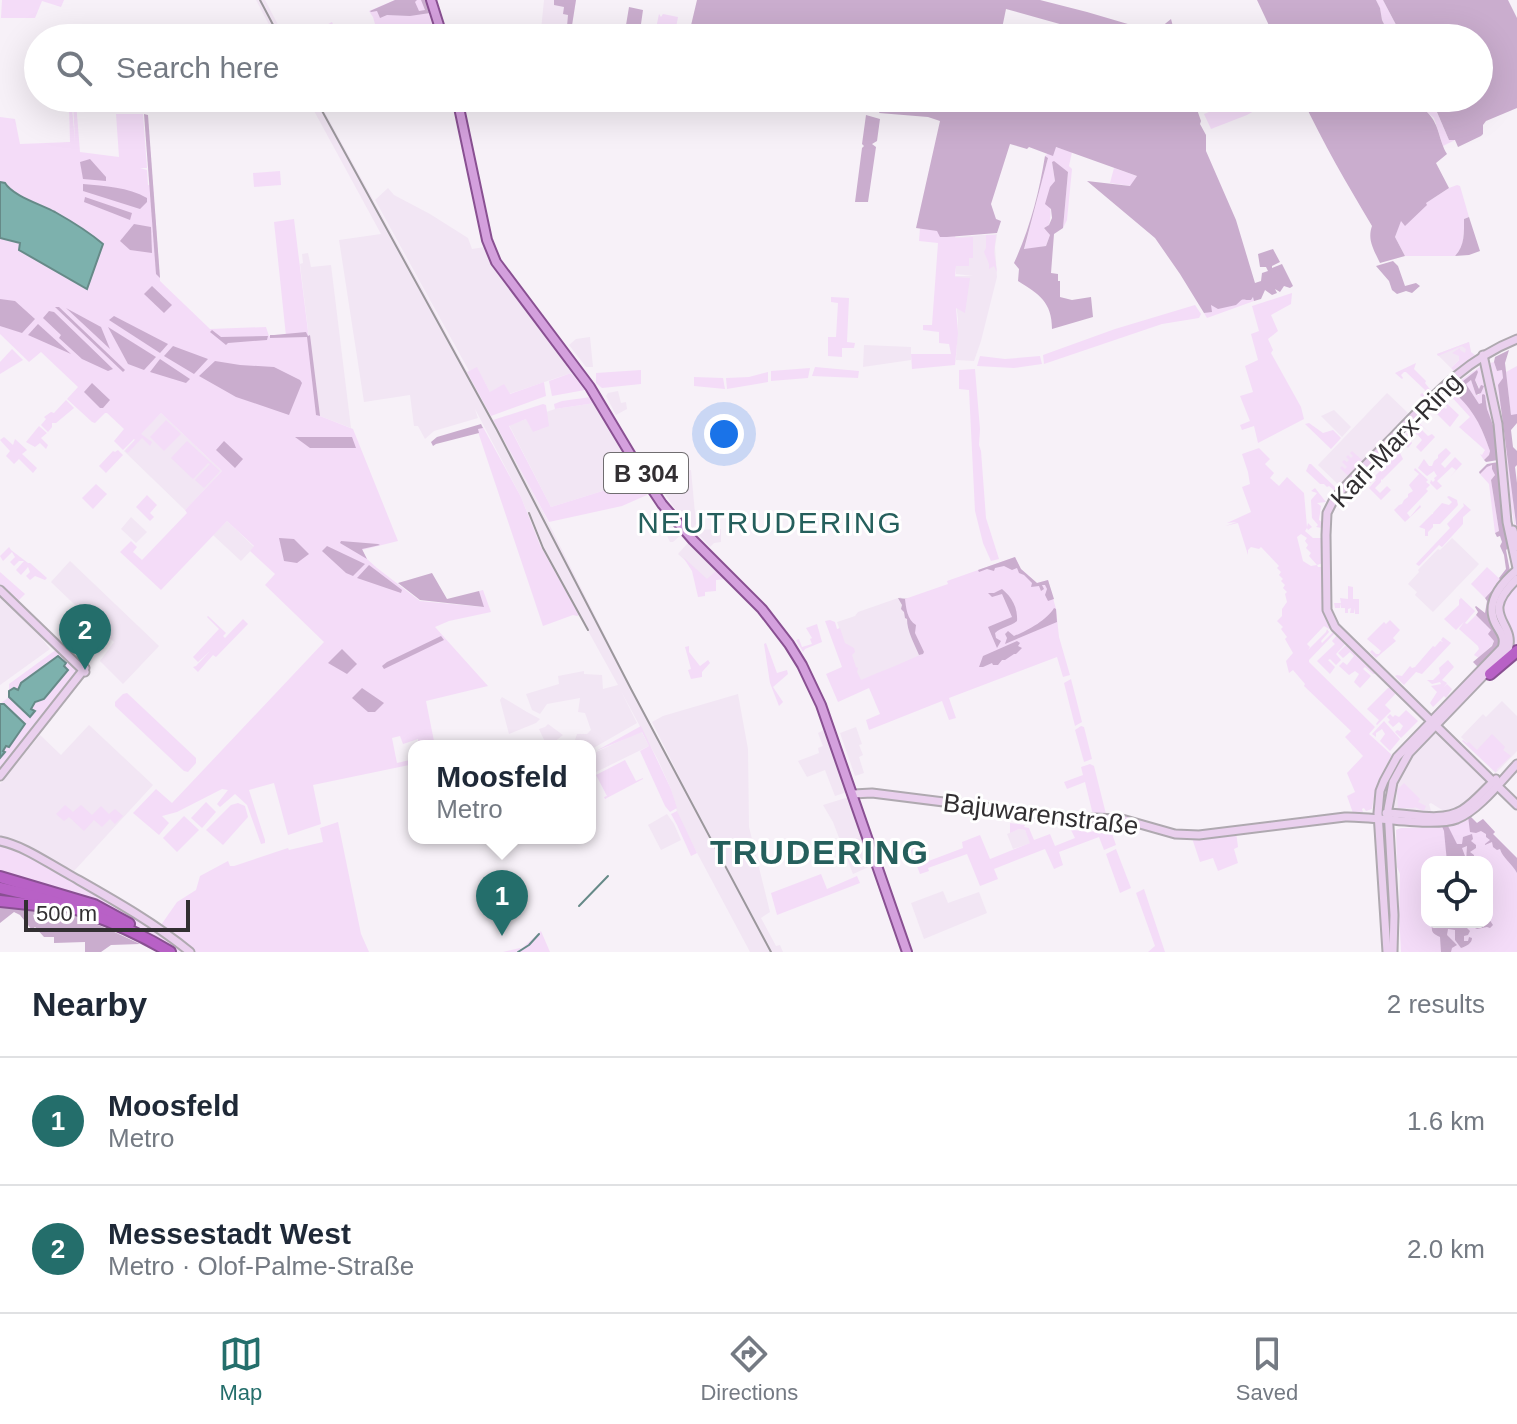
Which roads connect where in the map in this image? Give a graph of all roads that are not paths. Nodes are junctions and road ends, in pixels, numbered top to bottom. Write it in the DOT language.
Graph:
graph roads {
  1 [pos="433,0"];
  2 [pos="441,24"];
  3 [pos="462,112"];
  4 [pos="1517,341"];
  5 [pos="1485,356"];
  6 [pos="1517,547"];
  7 [pos="1517,569"];
  8 [pos="1517,579"];
  9 [pos="0,590"];
  10 [pos="1517,651"];
  11 [pos="1501,654"];
  12 [pos="1490,674"];
  13 [pos="1474,686"];
  14 [pos="1434,722"];
  15 [pos="1517,762"];
  16 [pos="0,776"];
  17 [pos="1496,782"];
  18 [pos="855,794"];
  19 [pos="1517,802"];
  20 [pos="1378,815"];
  21 [pos="1363,816"];
  22 [pos="1388,816"];
  23 [pos="1404,820"];
  24 [pos="1379,834"];
  25 [pos="1389,839"];
  26 [pos="0,842"];
  27 [pos="0,877"];
  28 [pos="0,888"];
  29 [pos="0,901"];
  30 [pos="68,910"];
  31 [pos="164,950"];
  32 [pos="190,952"];
  33 [pos="908,952"];
  34 [pos="1390,952"];
  1 -- 2 [label="main road"];
  3 -- 18 [label="main road, B 304"];
  4 -- 5 [label="main road, Karl-Marx-Ring"];
  5 -- 6 [label="main road"];
  5 -- 7 [label="main road"];
  5 -- 14 [label="main road, Karl-Marx-Ring"];
  7 -- 11 [label="main road"];
  8 -- 11 [label="main road"];
  9 -- 16 [label="main road"];
  10 -- 12 [label="highway"];
  11 -- 13 [label="main road"];
  11 -- 14 [label="main road"];
  12 -- 13 [label="main road"];
  13 -- 14 [label="main road"];
  14 -- 17 [label="main road, Karl-Marx-Ring"];
  14 -- 20 [label="main road"];
  14 -- 22 [label="main road"];
  15 -- 17 [label="main road"];
  17 -- 19 [label="main road, Karl-Marx-Ring"];
  17 -- 22 [label="main road"];
  17 -- 23 [label="main road"];
  18 -- 21 [label="main road, Bajuwarenstraße"];
  18 -- 33 [label="main road, B 304"];
  20 -- 21 [label="main road, Bajuwarenstraße"];
  20 -- 22 [label="main road, Bajuwarenstraße"];
  20 -- 24 [label="main road"];
  21 -- 24 [label="main road"];
  22 -- 23 [label="main road"];
  22 -- 25 [label="main road"];
  23 -- 25 [label="main road"];
  24 -- 34 [label="main road"];
  25 -- 34 [label="main road"];
  26 -- 32 [label="main road"];
  27 -- 31 [label="highway"];
  28 -- 30 [label="highway"];
  28 -- 31 [label="highway"];
  29 -- 30 [label="highway"];
  30 -- 31 [label="highway"];
}
